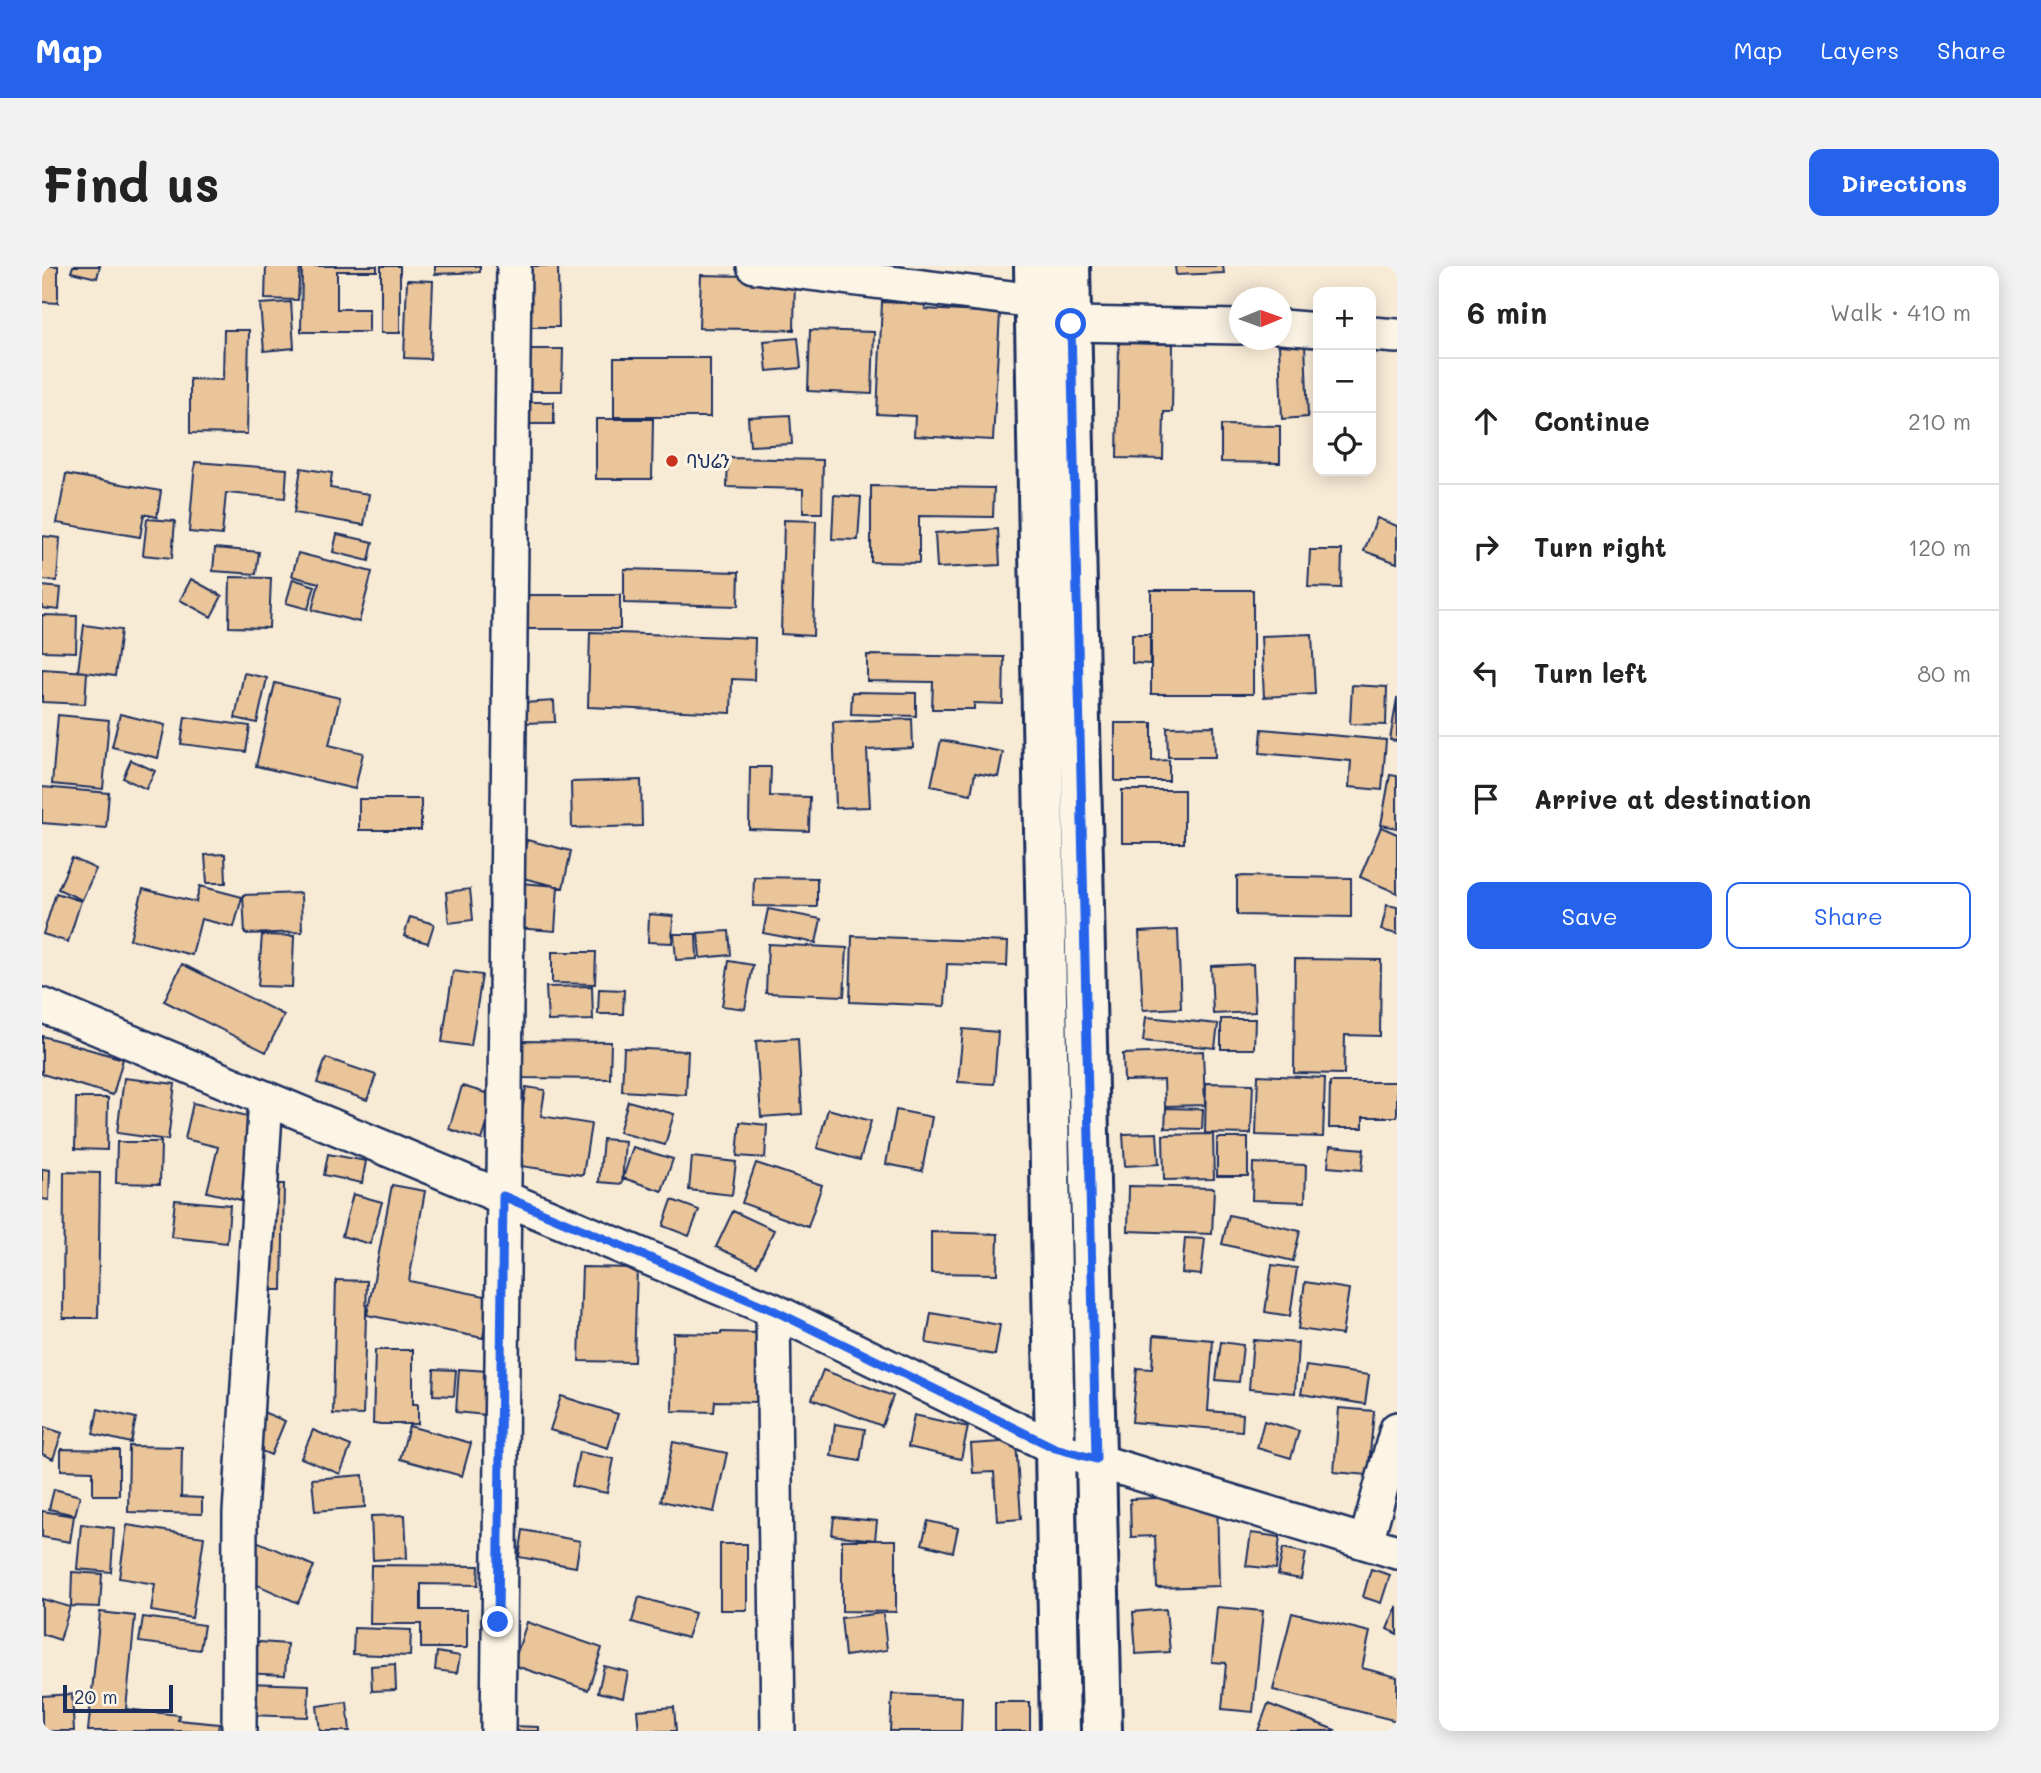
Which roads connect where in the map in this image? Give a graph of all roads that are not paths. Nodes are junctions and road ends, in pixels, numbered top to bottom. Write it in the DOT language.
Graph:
graph roads {
  1 [pos="514,266"];
  2 [pos="754,266"];
  3 [pos="1070,266"];
  4 [pos="1034,283"];
  5 [pos="1071,324"];
  6 [pos="1229,327"];
  7 [pos="1292,328"];
  8 [pos="1313,330"];
  9 [pos="1376,334"];
  10 [pos="1397,336"];
  11 [pos="42,1004"];
  12 [pos="266,1098"];
  13 [pos="503,1196"];
  14 [pos="773,1310"];
  15 [pos="1397,1429"];
  16 [pos="1055,1448"];
  17 [pos="1096,1459"];
  18 [pos="1386,1547"];
  19 [pos="239,1731"];
  20 [pos="498,1731"];
  21 [pos="778,1731"];
  22 [pos="1060,1731"];
  23 [pos="1102,1731"];
  1 -- 13 [label="street"];
  2 -- 4 [label="street"];
  3 -- 5 [label="main road"];
  4 -- 5 [label="street"];
  4 -- 16 [label="main road"];
  5 -- 6 [label="street"];
  5 -- 17 [label="main road"];
  7 -- 8 [label="street"];
  9 -- 10 [label="street"];
  11 -- 12 [label="street"];
  12 -- 13 [label="street"];
  12 -- 19 [label="street"];
  13 -- 14 [label="street"];
  13 -- 20 [label="street"];
  14 -- 16 [label="street"];
  14 -- 21 [label="street"];
  15 -- 18 [label="street"];
  16 -- 17 [label="street"];
  16 -- 22 [label="main road"];
  17 -- 18 [label="street"];
  17 -- 23 [label="main road"];
}
